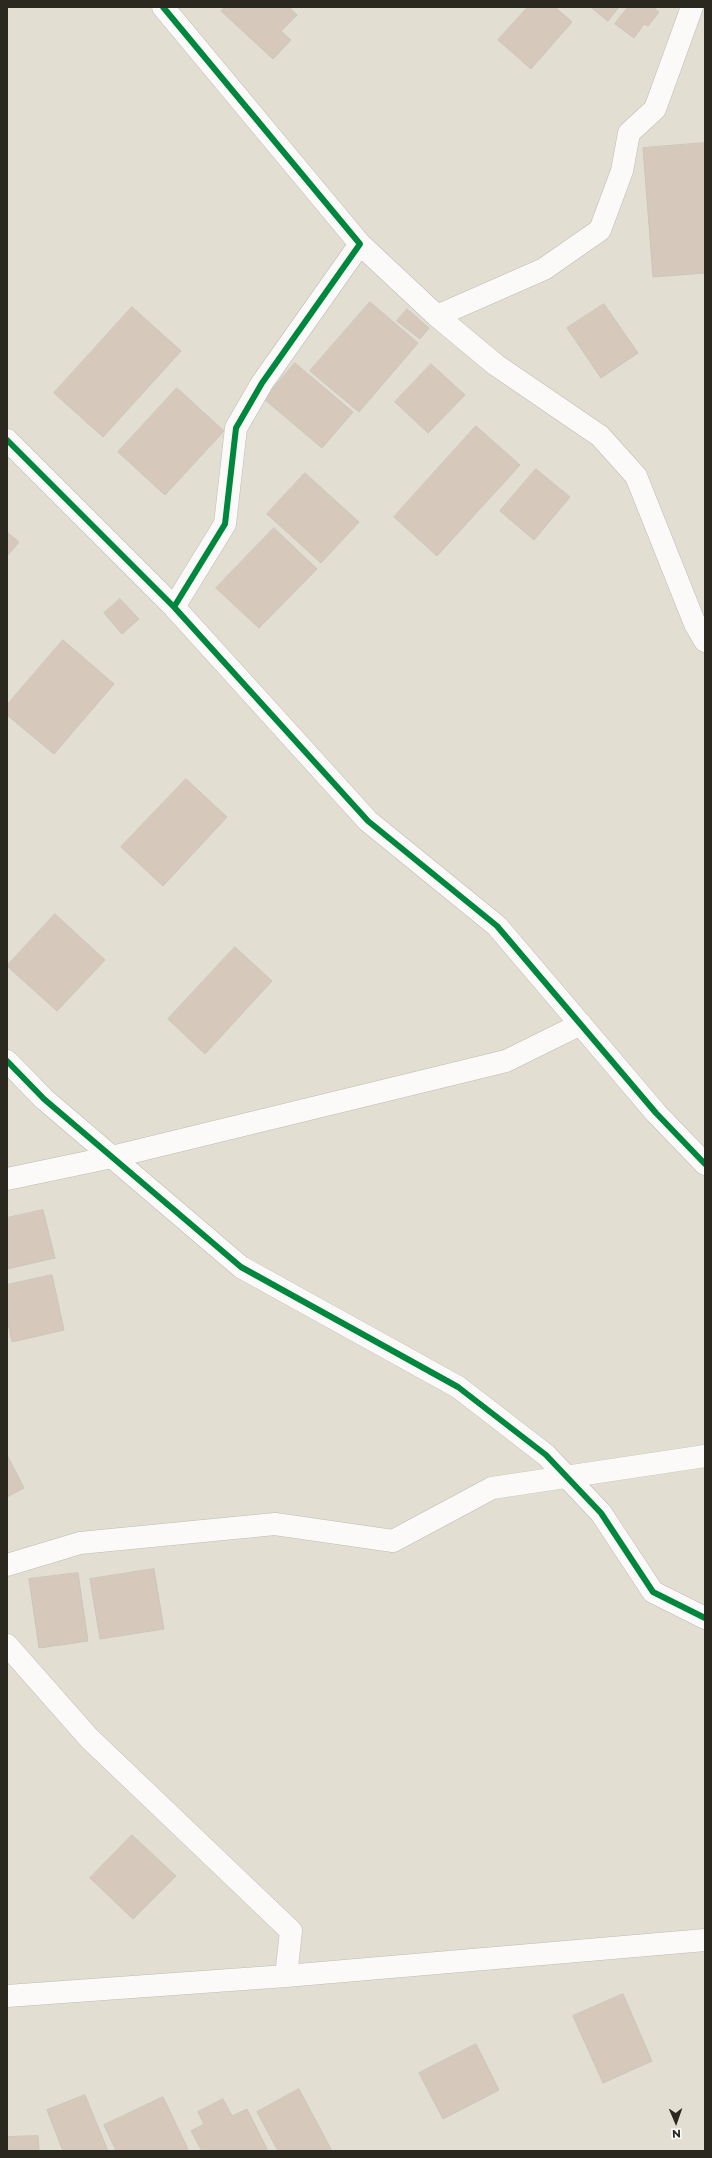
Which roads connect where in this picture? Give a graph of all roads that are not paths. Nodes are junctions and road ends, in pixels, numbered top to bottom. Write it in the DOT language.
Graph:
graph roads {
  1 [pos="162,7"];
  2 [pos="692,7"];
  3 [pos="360,244"];
  4 [pos="437,316"];
  5 [pos="7,440"];
  6 [pos="174,607"];
  7 [pos="705,641"];
  8 [pos="581,1024"];
  9 [pos="7,1061"];
  10 [pos="701,1154"];
  11 [pos="112,1157"];
  12 [pos="7,1179"];
  13 [pos="705,1456"];
  14 [pos="567,1477"];
  15 [pos="7,1564"];
  16 [pos="705,1618"];
  17 [pos="7,1645"];
  18 [pos="705,1940"];
  19 [pos="286,1976"];
  20 [pos="7,1996"];
  1 -- 3 [label="street"];
  2 -- 4 [label="street"];
  3 -- 4 [label="street"];
  3 -- 6 [label="street"];
  4 -- 7 [label="street"];
  5 -- 6 [label="street"];
  6 -- 8 [label="street"];
  8 -- 10 [label="street"];
  8 -- 11 [label="street"];
  9 -- 11 [label="street"];
  11 -- 12 [label="street"];
  11 -- 14 [label="street"];
  13 -- 14 [label="street"];
  14 -- 15 [label="street"];
  14 -- 16 [label="street"];
  17 -- 19 [label="street"];
  18 -- 19 [label="street"];
  19 -- 20 [label="street"];
}
